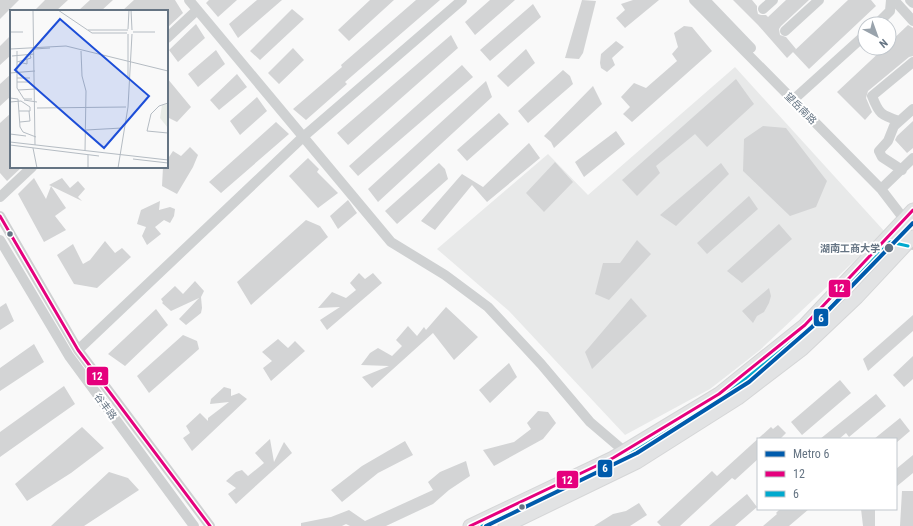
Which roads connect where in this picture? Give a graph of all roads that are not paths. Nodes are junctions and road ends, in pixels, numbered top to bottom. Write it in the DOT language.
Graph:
graph roads {
  1 [pos="189,0"];
  2 [pos="462,0"];
  3 [pos="694,0"];
  4 [pos="705,0"];
  5 [pos="773,0"];
  6 [pos="819,0"];
  7 [pos="893,0"];
  8 [pos="910,0"];
  9 [pos="913,3"];
  10 [pos="763,9"];
  11 [pos="196,10"];
  12 [pos="885,16"];
  13 [pos="913,21"];
  14 [pos="785,31"];
  15 [pos="168,37"];
  16 [pos="857,42"];
  17 [pos="751,48"];
  18 [pos="913,62"];
  19 [pos="793,100"];
  20 [pos="913,109"];
  21 [pos="899,121"];
  22 [pos="303,137"];
  23 [pos="913,158"];
  24 [pos="31,168"];
  25 [pos="902,170"];
  26 [pos="881,189"];
  27 [pos="0,197"];
  28 [pos="908,214"];
  29 [pos="0,216"];
  30 [pos="888,236"];
  31 [pos="0,240"];
  32 [pos="912,241"];
  33 [pos="78,350"];
  34 [pos="624,451"];
  35 [pos="194,526"];
  36 [pos="210,526"];
  37 [pos="470,526"];
  38 [pos="505,526"];
  1 -- 11 [label="street"];
  2 -- 22 [label="street"];
  3 -- 19 [label="street, 望岳南路"];
  4 -- 17 [label="street"];
  5 -- 10 [label="street"];
  6 -- 14 [label="street"];
  7 -- 12 [label="street"];
  7 -- 13 [label="street"];
  8 -- 9 [label="street"];
  11 -- 15 [label="street"];
  11 -- 22 [label="street"];
  16 -- 19 [label="street"];
  18 -- 21 [label="street"];
  19 -- 26 [label="street, 望岳南路"];
  20 -- 21 [label="street"];
  21 -- 25 [label="street"];
  22 -- 33 [label="street"];
  22 -- 34 [label="street"];
  23 -- 25 [label="street"];
  24 -- 27 [label="street"];
  25 -- 26 [label="street"];
  26 -- 28 [label="street, 望岳南路"];
  28 -- 30 [label="main road"];
  28 -- 32 [label="street"];
  29 -- 33 [label="street, 谷丰路"];
  30 -- 32 [label="street"];
  30 -- 34 [label="main road"];
  31 -- 35 [label="street, 谷丰路"];
  32 -- 38 [label="main road"];
  33 -- 36 [label="street, 谷丰路"];
  34 -- 37 [label="main road"];
}
